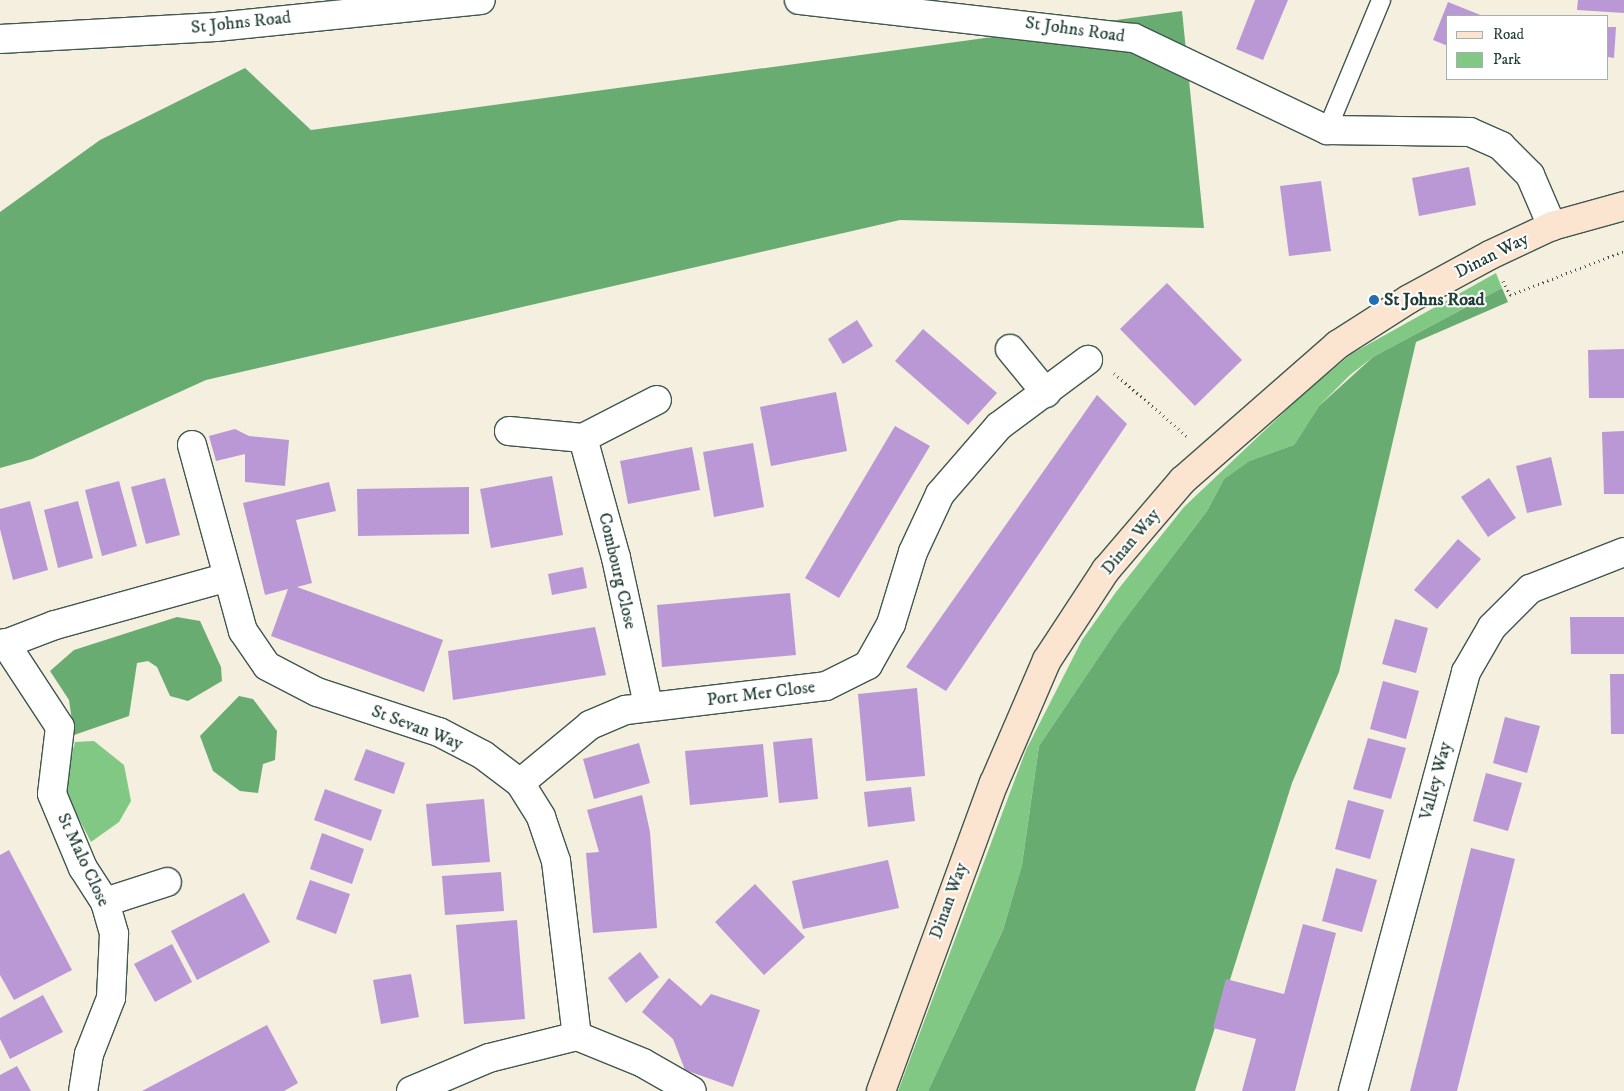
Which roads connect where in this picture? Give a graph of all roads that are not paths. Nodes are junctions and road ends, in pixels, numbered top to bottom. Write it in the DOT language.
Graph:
graph roads {
  1 [pos="481,0"];
  2 [pos="799,0"];
  3 [pos="1381,0"];
  4 [pos="893,5"];
  5 [pos="0,39"];
  6 [pos="1327,130"];
  7 [pos="1624,206"];
  8 [pos="1552,226"];
  9 [pos="1010,348"];
  10 [pos="1084,364"];
  11 [pos="1046,393"];
  12 [pos="657,400"];
  13 [pos="509,431"];
  14 [pos="583,438"];
  15 [pos="192,445"];
  16 [pos="1624,552"];
  17 [pos="225,578"];
  18 [pos="2,644"];
  19 [pos="648,705"];
  20 [pos="520,783"];
  21 [pos="167,882"];
  22 [pos="105,902"];
  23 [pos="577,1036"];
  24 [pos="84,1091"];
  25 [pos="412,1091"];
  26 [pos="692,1091"];
  27 [pos="881,1091"];
  28 [pos="1353,1091"];
  1 -- 5 [label="street, St Johns Road"];
  2 -- 4 [label="street, St Johns Road"];
  3 -- 6 [label="lane"];
  4 -- 6 [label="street, St Johns Road"];
  6 -- 8 [label="street, St Johns Road"];
  7 -- 8 [label="street, Dinan Way"];
  8 -- 27 [label="street, Dinan Way"];
  9 -- 11 [label="street"];
  10 -- 11 [label="street, Port Mer Close"];
  11 -- 19 [label="street, Port Mer Close"];
  12 -- 14 [label="street"];
  13 -- 14 [label="street"];
  14 -- 19 [label="street, Combourg Close"];
  15 -- 17 [label="street, St Sevan Way"];
  16 -- 28 [label="street, Valley Way"];
  17 -- 18 [label="street"];
  17 -- 20 [label="street, St Sevan Way"];
  18 -- 22 [label="street, St Malo Close"];
  19 -- 20 [label="street, Port Mer Close"];
  20 -- 23 [label="street, St Sevan Way"];
  21 -- 22 [label="street"];
  22 -- 24 [label="street, St Malo Close"];
  23 -- 25 [label="street"];
  23 -- 26 [label="street"];
}
